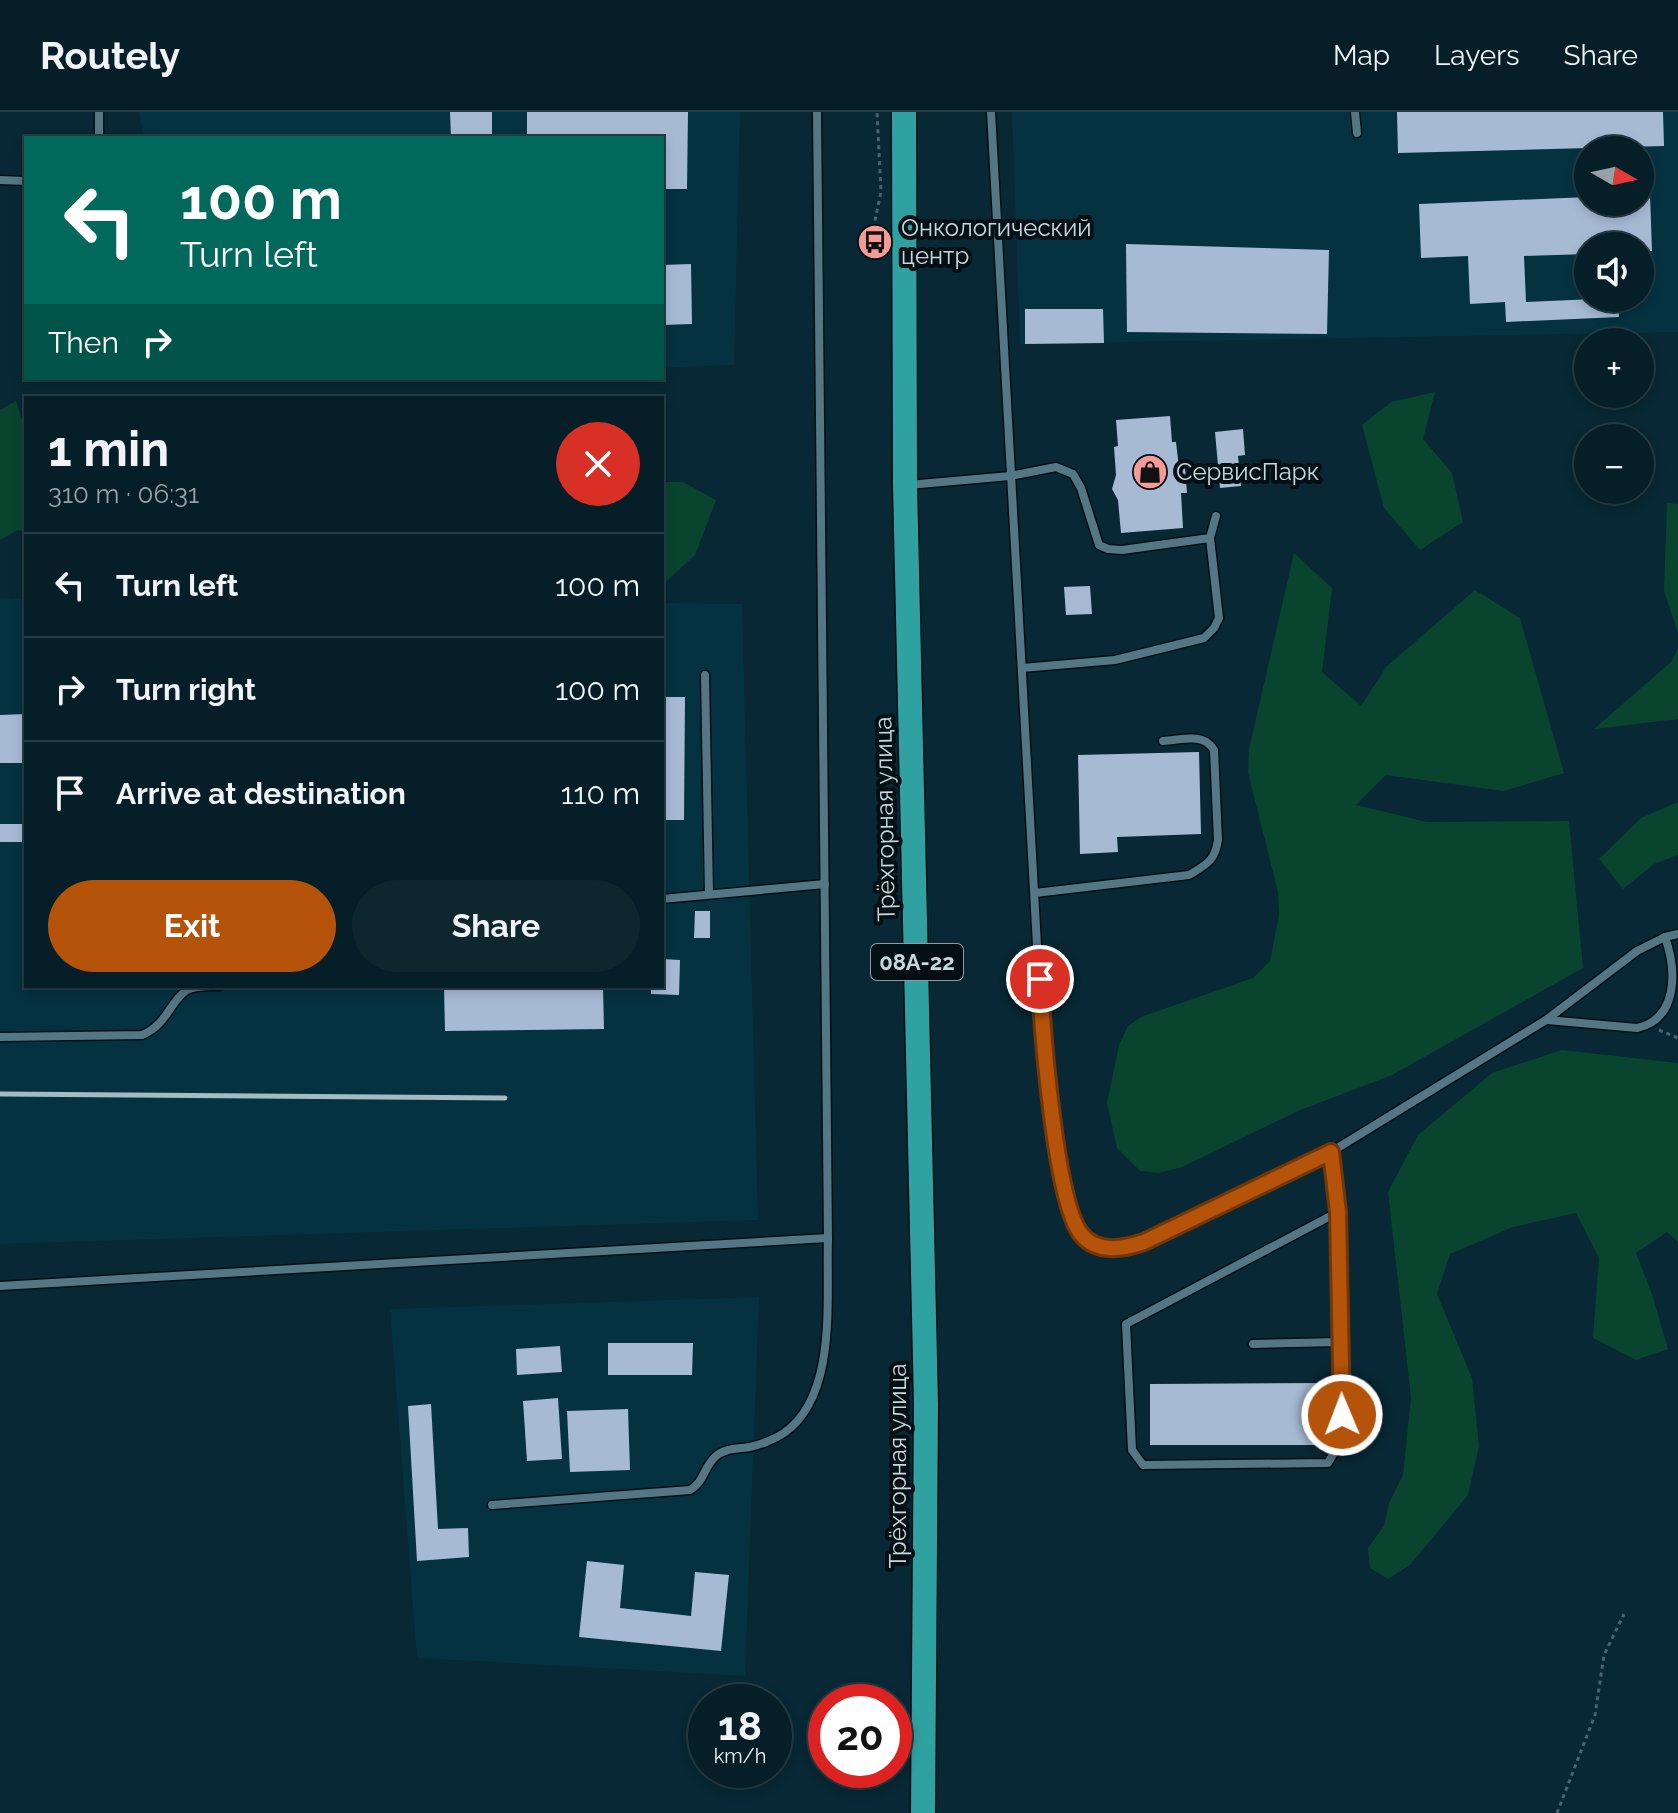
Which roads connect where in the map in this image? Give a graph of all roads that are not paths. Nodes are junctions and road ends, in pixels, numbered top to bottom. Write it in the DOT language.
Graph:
graph roads {
  1 [pos="99,112"];
  2 [pos="817,112"];
  3 [pos="904,112"];
  4 [pos="991,112"];
  5 [pos="1355,112"];
  6 [pos="1357,133"];
  7 [pos="99,136"];
  8 [pos="0,180"];
  9 [pos="24,181"];
  10 [pos="1010,476"];
  11 [pos="905,485"];
  12 [pos="1216,516"];
  13 [pos="1210,538"];
  14 [pos="1022,668"];
  15 [pos="705,675"];
  16 [pos="1163,741"];
  17 [pos="825,884"];
  18 [pos="1035,893"];
  19 [pos="709,894"];
  20 [pos="664,899"];
  21 [pos="1678,934"];
  22 [pos="1665,937"];
  23 [pos="195,988"];
  24 [pos="1546,1020"];
  25 [pos="0,1037"];
  26 [pos="1331,1152"];
  27 [pos="1338,1212"];
  28 [pos="828,1238"];
  29 [pos="0,1286"];
  30 [pos="1340,1342"];
  31 [pos="1253,1344"];
  32 [pos="492,1505"];
  33 [pos="923,1813"];
  1 -- 7 [label="lane"];
  2 -- 17 [label="lane"];
  3 -- 11 [label="highway, Трёхгорная улица / 08А-22"];
  4 -- 10 [label="lane"];
  5 -- 6 [label="lane"];
  8 -- 9 [label="lane"];
  10 -- 11 [label="lane"];
  10 -- 13 [label="lane"];
  10 -- 14 [label="lane"];
  11 -- 33 [label="highway, Трёхгорная улица / 08А-22"];
  12 -- 13 [label="lane"];
  13 -- 14 [label="lane"];
  14 -- 18 [label="lane"];
  15 -- 19 [label="lane"];
  16 -- 18 [label="lane"];
  17 -- 19 [label="lane"];
  17 -- 28 [label="lane"];
  18 -- 26 [label="lane"];
  19 -- 20 [label="lane"];
  21 -- 22 [label="lane"];
  22 -- 24 [label="lane"];
  22 -- 24 [label="lane"];
  23 -- 25 [label="lane"];
  24 -- 26 [label="lane"];
  26 -- 27 [label="lane"];
  27 -- 30 [label="lane"];
  27 -- 30 [label="lane"];
  28 -- 29 [label="lane"];
  28 -- 32 [label="lane"];
  30 -- 31 [label="lane"];
}
